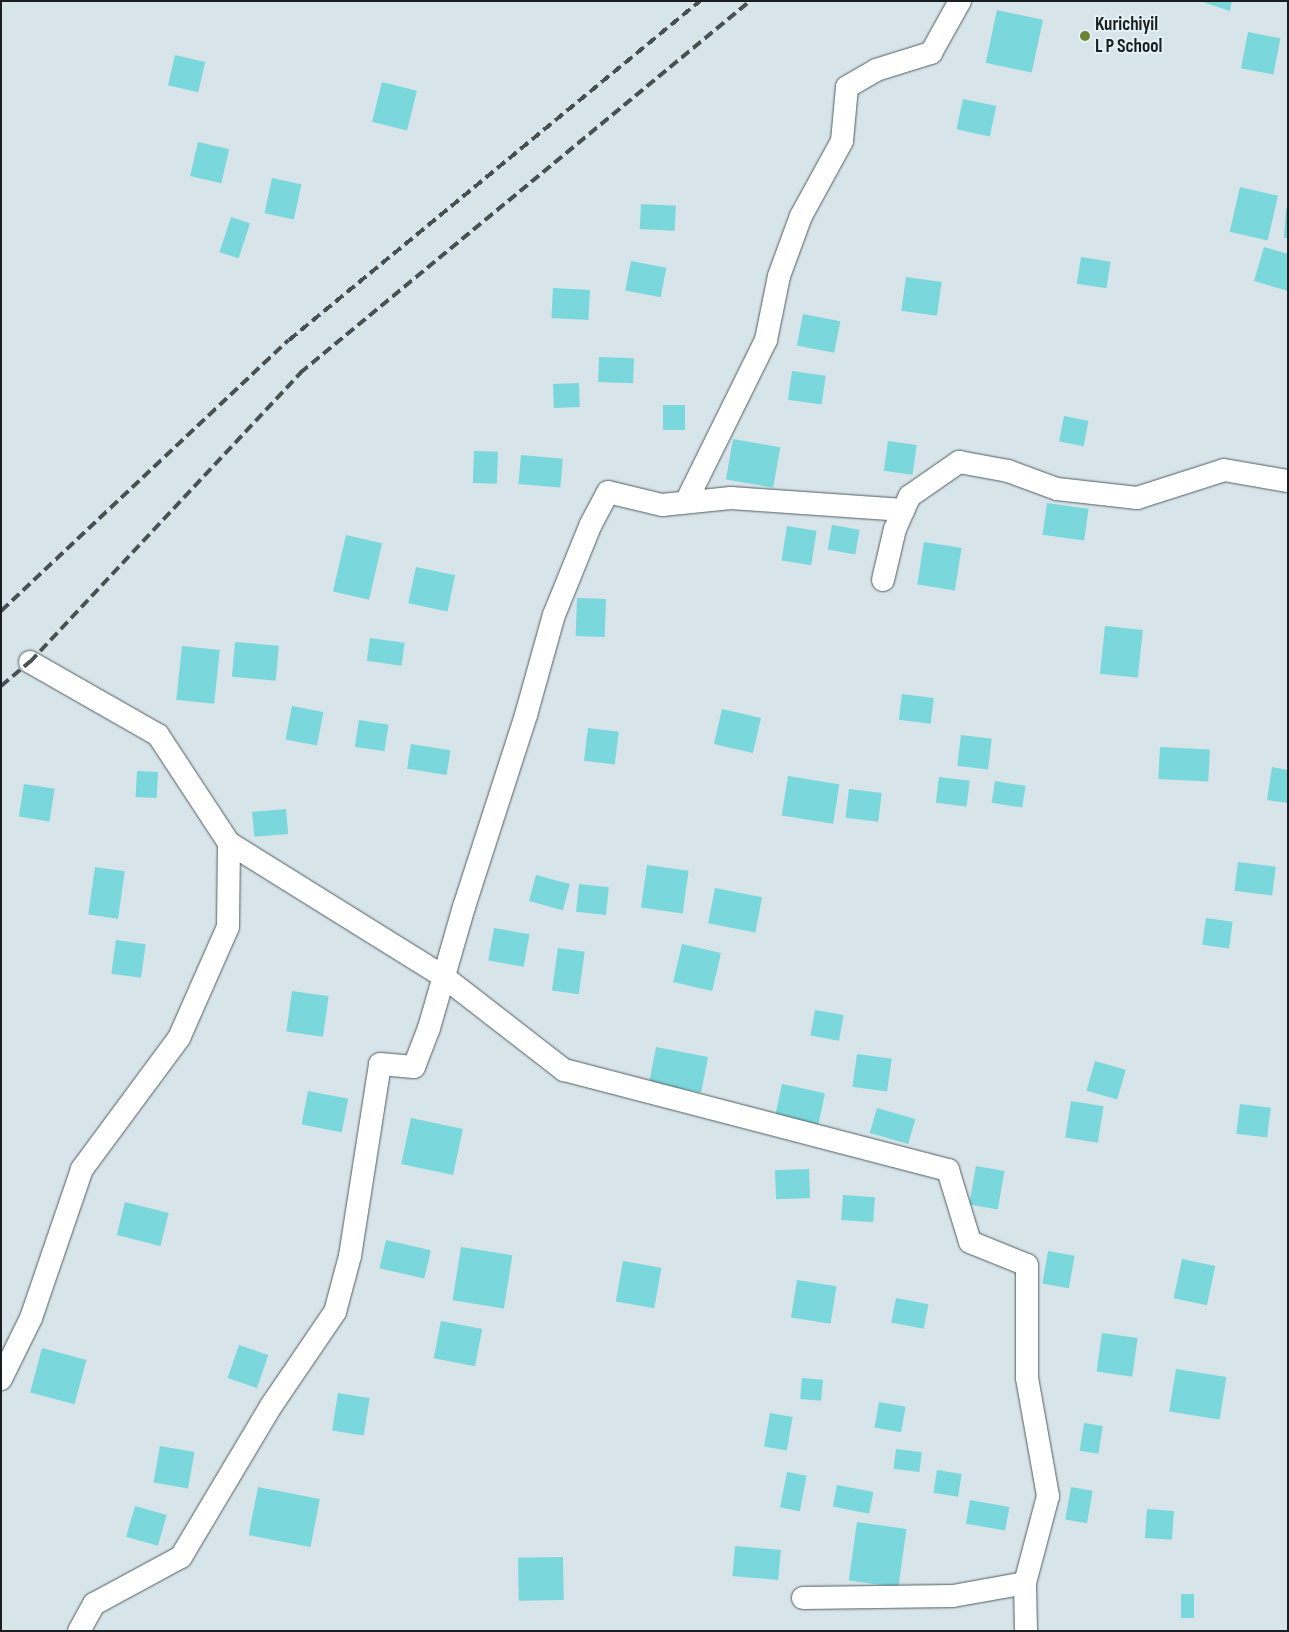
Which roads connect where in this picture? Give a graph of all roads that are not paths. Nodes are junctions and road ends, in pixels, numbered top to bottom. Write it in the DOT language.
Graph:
graph roads {
  1 [pos="960,1"];
  2 [pos="1288,480"];
  3 [pos="686,502"];
  4 [pos="904,510"];
  5 [pos="883,580"];
  6 [pos="30,662"];
  7 [pos="229,843"];
  8 [pos="444,977"];
  9 [pos="1,1379"];
  10 [pos="1024,1583"];
  11 [pos="803,1598"];
  12 [pos="79,1631"];
  13 [pos="1026,1631"];
  1 -- 3 [label="street"];
  2 -- 4 [label="street"];
  3 -- 4 [label="street"];
  3 -- 8 [label="street"];
  4 -- 5 [label="street"];
  6 -- 7 [label="street"];
  7 -- 8 [label="street"];
  7 -- 9 [label="street"];
  8 -- 10 [label="street"];
  8 -- 12 [label="street"];
  10 -- 11 [label="street"];
  10 -- 13 [label="street"];
}
